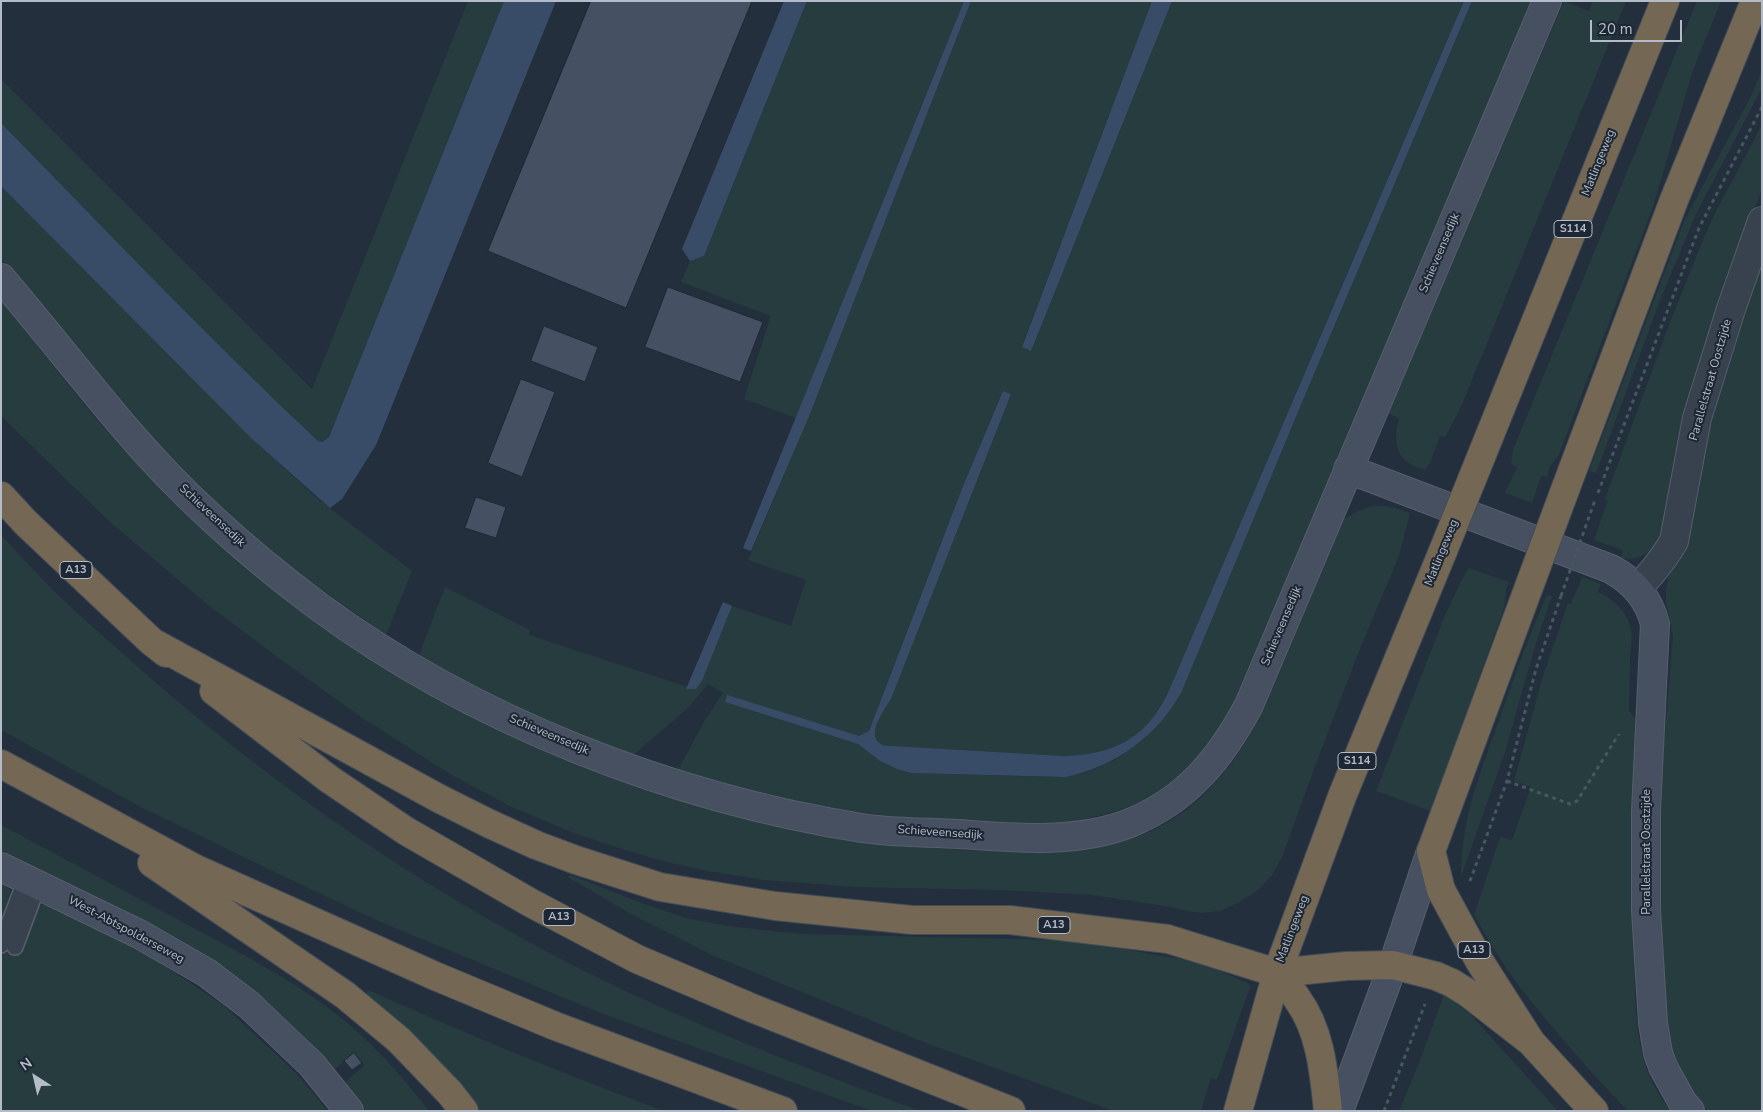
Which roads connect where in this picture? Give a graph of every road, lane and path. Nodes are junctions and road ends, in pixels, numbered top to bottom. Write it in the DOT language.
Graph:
graph roads {
  1 [pos="1548,1"];
  2 [pos="1665,1"];
  3 [pos="1756,1"];
  4 [pos="1762,107"];
  5 [pos="1762,221"];
  6 [pos="1,278"];
  7 [pos="1348,469"];
  8 [pos="1,496"];
  9 [pos="1637,589"];
  10 [pos="152,642"];
  11 [pos="1651,714"];
  12 [pos="1,764"];
  13 [pos="33,782"];
  14 [pos="1431,851"];
  15 [pos="1,867"];
  16 [pos="32,882"];
  17 [pos="8,946"];
  18 [pos="1393,965"];
  19 [pos="1277,973"];
  20 [pos="1531,1042"];
  21 [pos="1240,1106"];
  22 [pos="349,1111"];
  23 [pos="464,1111"];
  24 [pos="783,1111"];
  25 [pos="1011,1111"];
  26 [pos="1328,1111"];
  27 [pos="1338,1111"];
  28 [pos="1594,1111"];
  29 [pos="1690,1111"];
  1 -- 7 [label="street, Schieveensedijk"];
  2 -- 19 [label="highway, Matlingeweg / S114, bridge"];
  3 -- 14 [label="highway, bridge"];
  4 -- 11 [label="path, bridge"];
  5 -- 9 [label="street, Parallelstraat Oostzijde"];
  6 -- 7 [label="street, Schieveensedijk"];
  7 -- 9 [label="street, Parallelstraat Oostzijde"];
  8 -- 10 [label="highway, A13"];
  9 -- 11 [label="street, Parallelstraat Oostzijde"];
  10 -- 19 [label="highway, A13"];
  10 -- 25 [label="highway, A13"];
  11 -- 29 [label="street, Parallelstraat Oostzijde"];
  12 -- 13 [label="highway"];
  13 -- 23 [label="highway"];
  13 -- 24 [label="highway"];
  14 -- 18 [label="street"];
  14 -- 20 [label="highway, A13"];
  15 -- 16 [label="street, West-Abtspolderseweg"];
  16 -- 17 [label="lane"];
  16 -- 22 [label="street, West-Abtspolderseweg"];
  18 -- 19 [label="highway, A13"];
  18 -- 20 [label="highway, A13"];
  18 -- 27 [label="street"];
  19 -- 21 [label="highway, Matlingeweg / S114"];
  19 -- 26 [label="highway"];
  20 -- 28 [label="highway, A13"];
}
